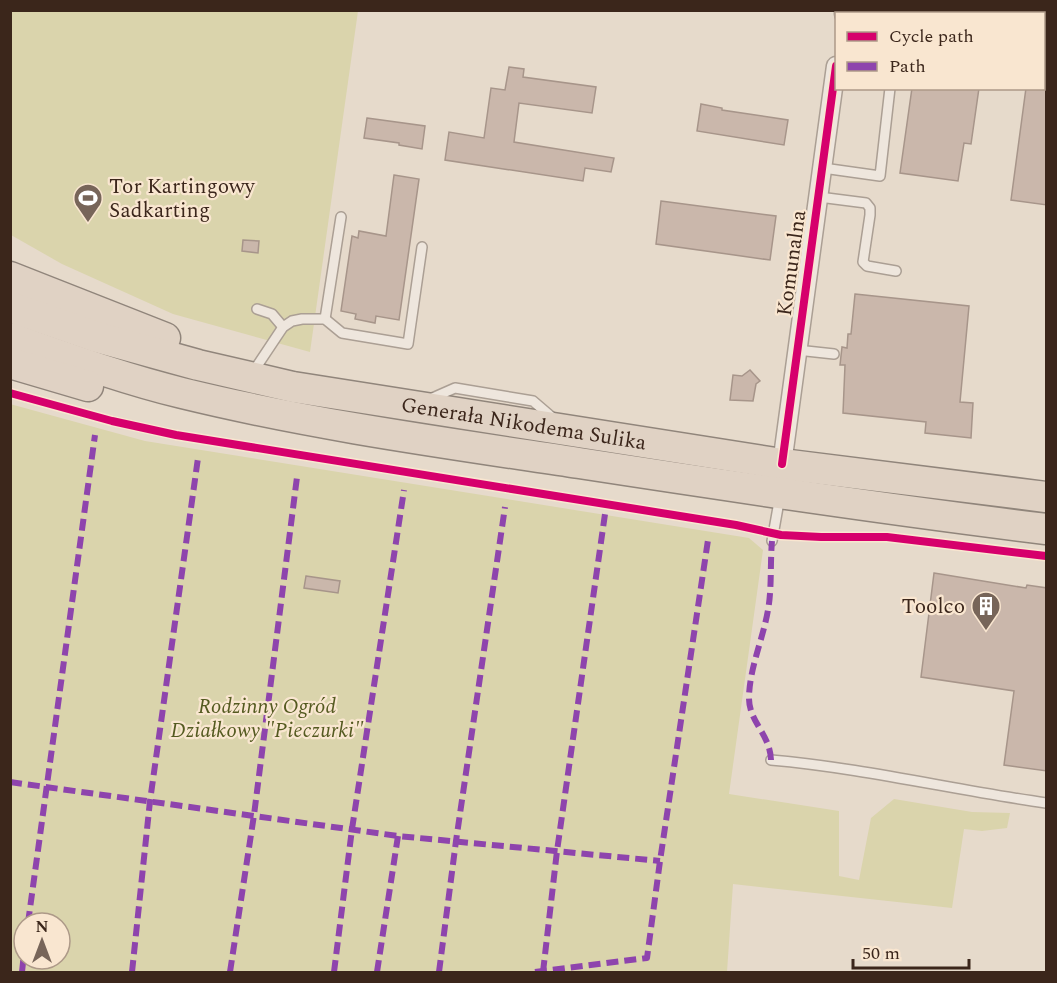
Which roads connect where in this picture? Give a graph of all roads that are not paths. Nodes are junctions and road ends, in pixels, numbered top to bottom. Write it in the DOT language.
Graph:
graph roads {
  1 [pos="835,81"];
  2 [pos="890,90"];
  3 [pos="823,168"];
  4 [pos="819,197"];
  5 [pos="340,217"];
  6 [pos="422,247"];
  7 [pos="896,271"];
  8 [pos="10,277"];
  9 [pos="10,307"];
  10 [pos="257,309"];
  11 [pos="325,319"];
  12 [pos="283,327"];
  13 [pos="10,338"];
  14 [pos="797,350"];
  15 [pos="834,354"];
  16 [pos="10,363"];
  17 [pos="257,366"];
  18 [pos="368,399"];
  19 [pos="428,441"];
  20 [pos="782,464"];
  21 [pos="780,494"];
  22 [pos="1047,497"];
  23 [pos="1047,529"];
  24 [pos="772,541"];
  25 [pos="771,760"];
  26 [pos="1047,803"];
  1 -- 3 [label="street, Komunalna"];
  2 -- 3 [label="lane"];
  3 -- 4 [label="street, Komunalna"];
  4 -- 7 [label="lane"];
  4 -- 14 [label="street, Komunalna"];
  5 -- 11 [label="lane"];
  6 -- 11 [label="lane"];
  8 -- 17 [label="highway"];
  9 -- 18 [label="highway, Generała Nikodema Sulika"];
  10 -- 12 [label="lane"];
  11 -- 12 [label="lane"];
  12 -- 17 [label="lane"];
  13 -- 19 [label="highway, Generała Nikodema Sulika"];
  14 -- 15 [label="lane"];
  14 -- 20 [label="street, Komunalna"];
  16 -- 19 [label="highway"];
  17 -- 18 [label="highway"];
  18 -- 20 [label="highway, Generała Nikodema Sulika"];
  19 -- 21 [label="highway, Generała Nikodema Sulika"];
  20 -- 22 [label="highway, Generała Nikodema Sulika"];
  21 -- 23 [label="highway, Generała Nikodema Sulika"];
  21 -- 24 [label="lane"];
  25 -- 26 [label="lane"];
}
